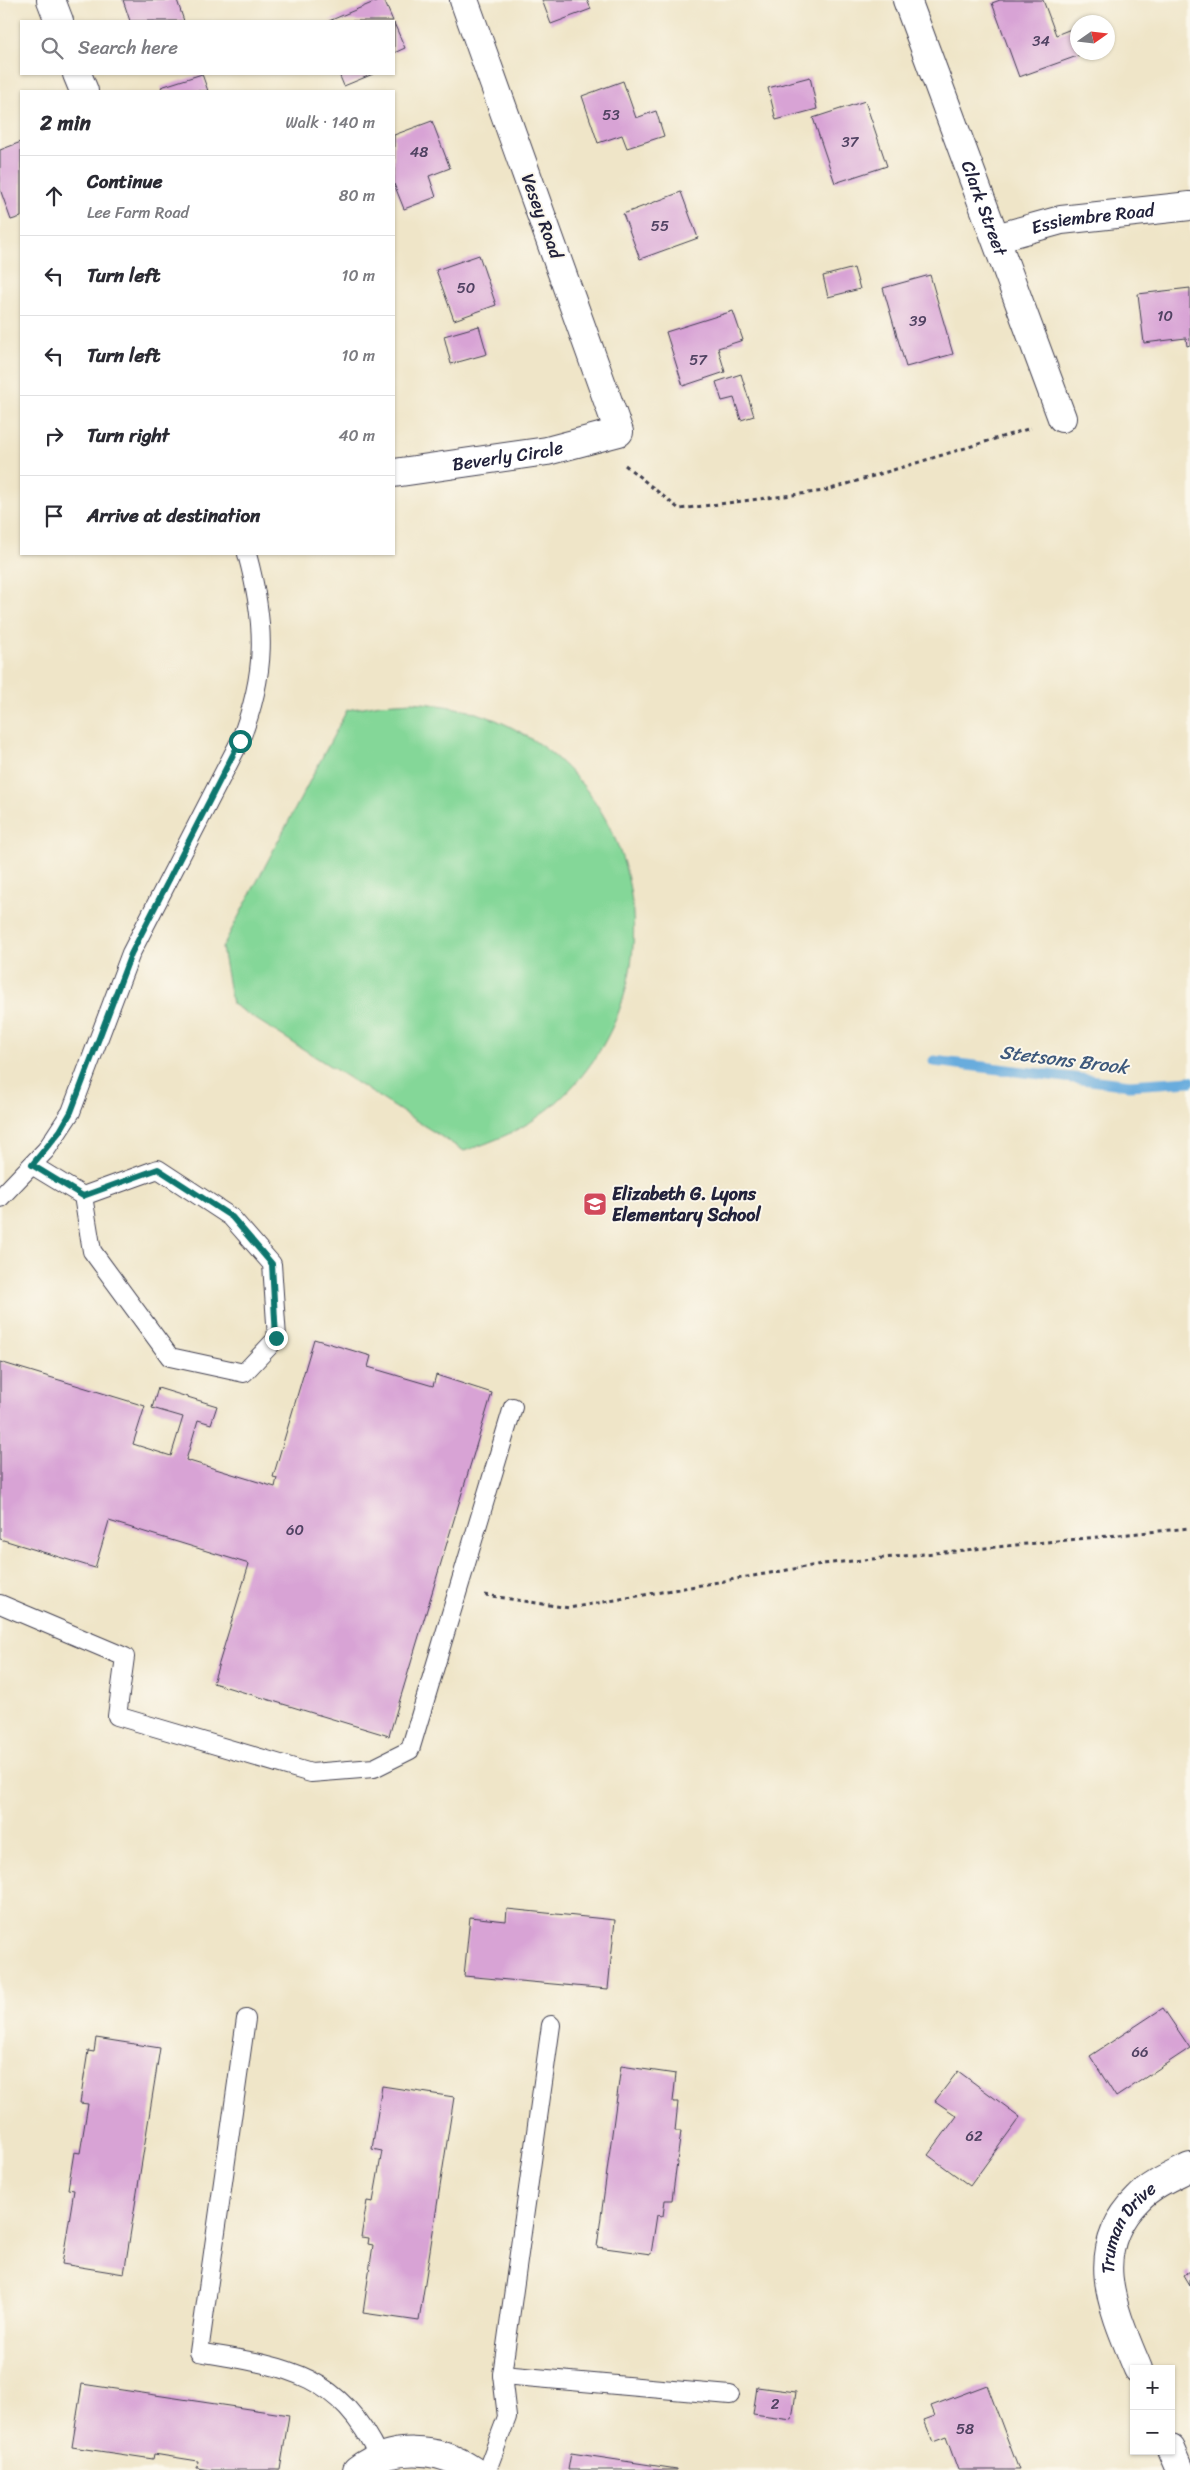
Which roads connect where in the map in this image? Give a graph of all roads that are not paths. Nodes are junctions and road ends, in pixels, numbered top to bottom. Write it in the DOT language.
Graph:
graph roads {
  1 [pos="51,0"];
  2 [pos="464,0"];
  3 [pos="907,0"];
  4 [pos="59,20"];
  5 [pos="77,75"];
  6 [pos="84,90"];
  7 [pos="1190,206"];
  8 [pos="996,238"];
  9 [pos="1062,418"];
  10 [pos="619,432"];
  11 [pos="395,472"];
  12 [pos="247,555"];
  13 [pos="32,1165"];
  14 [pos="83,1196"];
  15 [pos="0,1198"];
  16 [pos="513,1407"];
  17 [pos="0,1604"];
  18 [pos="246,2019"];
  19 [pos="551,2025"];
  20 [pos="1190,2167"];
  21 [pos="1136,2365"];
  22 [pos="502,2375"];
  23 [pos="730,2395"];
  24 [pos="1174,2455"];
  25 [pos="368,2463"];
  26 [pos="472,2470"];
  27 [pos="487,2470"];
  28 [pos="1180,2470"];
  1 -- 4 [label="street"];
  2 -- 10 [label="street, Vesey Road"];
  3 -- 8 [label="street, Clark Street"];
  5 -- 6 [label="street"];
  7 -- 8 [label="street, Essiembre Road"];
  8 -- 9 [label="street, Clark Street"];
  10 -- 11 [label="street, Beverly Circle"];
  12 -- 13 [label="lane"];
  13 -- 14 [label="lane"];
  13 -- 15 [label="lane"];
  14 -- 14 [label="lane"];
  16 -- 17 [label="lane"];
  18 -- 25 [label="lane"];
  19 -- 22 [label="lane"];
  20 -- 21 [label="street, Truman Drive"];
  22 -- 23 [label="lane"];
  22 -- 27 [label="lane"];
  24 -- 28 [label="street"];
  25 -- 26 [label="street"];
}
